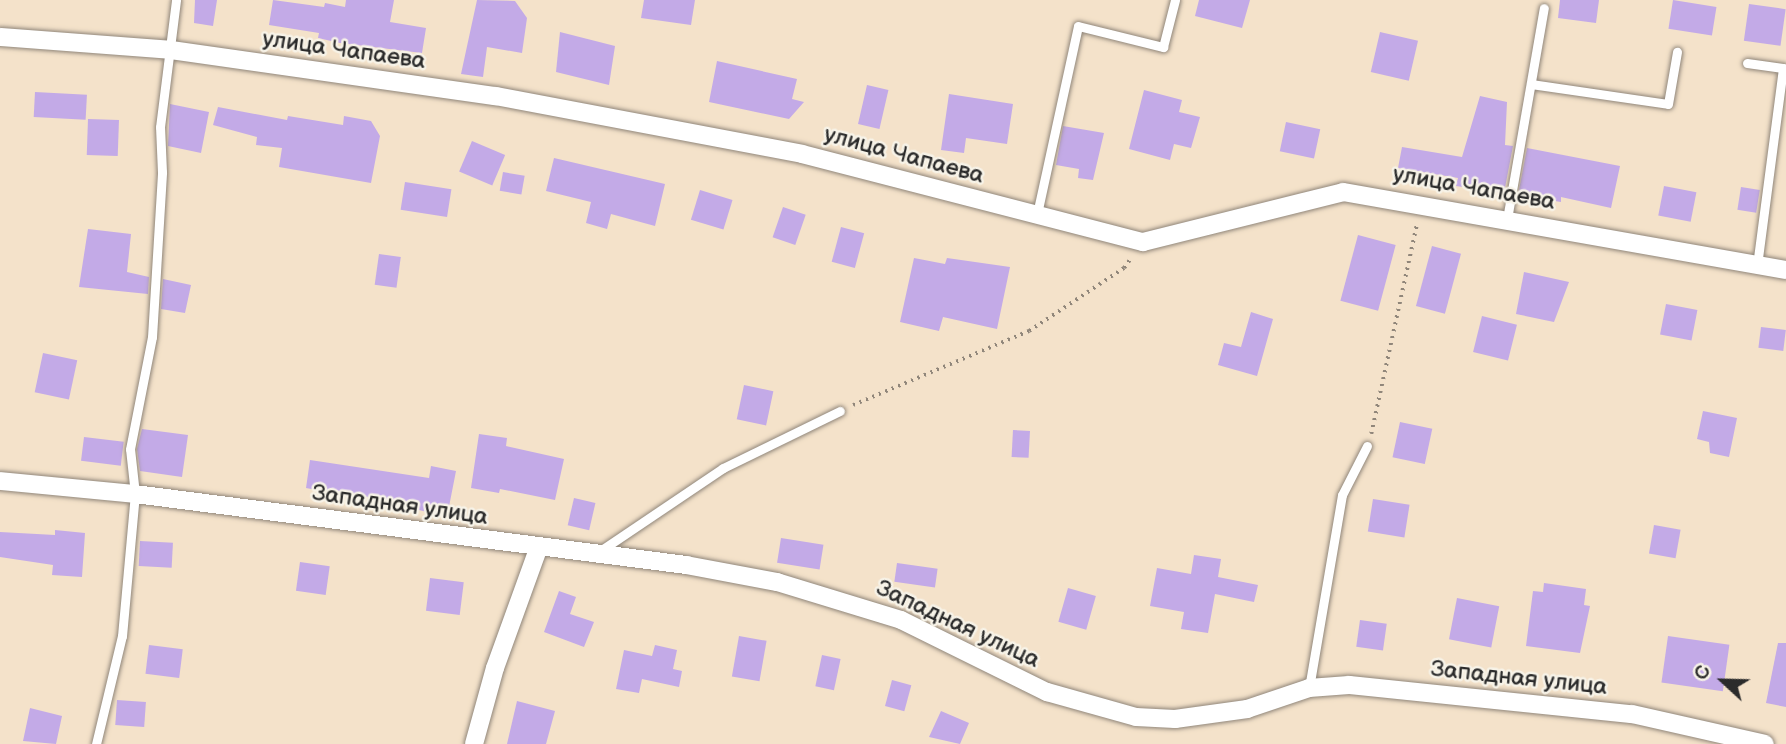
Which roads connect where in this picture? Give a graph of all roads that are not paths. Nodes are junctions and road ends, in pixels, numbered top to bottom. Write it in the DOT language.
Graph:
graph roads {
  1 [pos="176,0"];
  2 [pos="1175,0"];
  3 [pos="1544,8"];
  4 [pos="0,37"];
  5 [pos="171,50"];
  6 [pos="1677,52"];
  7 [pos="1747,63"];
  8 [pos="1531,84"];
  9 [pos="1037,214"];
  10 [pos="1507,219"];
  11 [pos="1756,265"];
  12 [pos="1786,270"];
  13 [pos="840,411"];
  14 [pos="1367,446"];
  15 [pos="0,481"];
  16 [pos="135,494"];
  17 [pos="538,548"];
  18 [pos="596,554"];
  19 [pos="1309,688"];
  20 [pos="96,744"];
  21 [pos="474,744"];
  22 [pos="1765,744"];
  1 -- 5 [label="lane"];
  2 -- 9 [label="lane"];
  3 -- 8 [label="lane"];
  4 -- 5 [label="street, улица Чапаева"];
  5 -- 9 [label="street, улица Чапаева"];
  5 -- 16 [label="lane"];
  6 -- 8 [label="lane"];
  7 -- 11 [label="lane"];
  8 -- 10 [label="lane"];
  9 -- 10 [label="street, улица Чапаева"];
  10 -- 11 [label="street, улица Чапаева"];
  11 -- 12 [label="street, улица Чапаева"];
  13 -- 18 [label="lane"];
  14 -- 19 [label="lane"];
  15 -- 16 [label="street, Западная улица"];
  16 -- 17 [label="street, Западная улица"];
  16 -- 20 [label="lane"];
  17 -- 18 [label="street, Западная улица"];
  17 -- 21 [label="street"];
  18 -- 19 [label="street, Западная улица"];
  19 -- 22 [label="street, Западная улица"];
}
